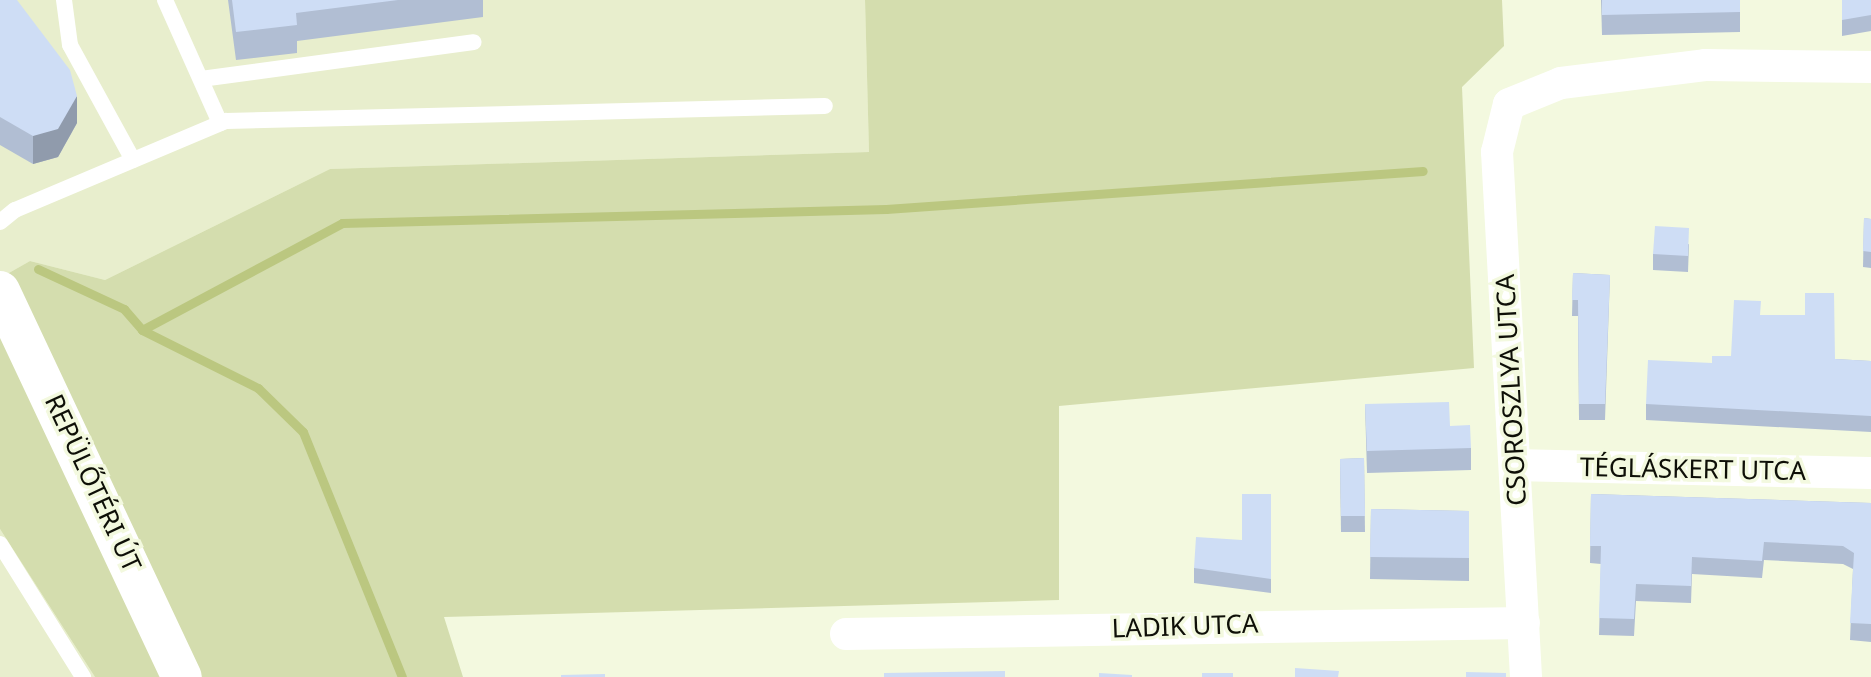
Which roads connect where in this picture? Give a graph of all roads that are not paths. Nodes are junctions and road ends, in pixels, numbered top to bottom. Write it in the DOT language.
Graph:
graph roads {
  1 [pos="64,0"];
  2 [pos="165,0"];
  3 [pos="473,42"];
  4 [pos="1871,67"];
  5 [pos="201,79"];
  6 [pos="825,106"];
  7 [pos="220,123"];
  8 [pos="133,160"];
  9 [pos="0,222"];
  10 [pos="0,291"];
  11 [pos="1515,465"];
  12 [pos="1871,473"];
  13 [pos="0,544"];
  14 [pos="1524,623"];
  15 [pos="846,634"];
  16 [pos="83,677"];
  17 [pos="182,677"];
  18 [pos="1526,677"];
  1 -- 8 [label="lane"];
  2 -- 5 [label="lane"];
  3 -- 5 [label="lane"];
  4 -- 11 [label="street, CSOROSZLYA UTCA"];
  5 -- 7 [label="lane"];
  6 -- 7 [label="lane"];
  7 -- 8 [label="lane"];
  8 -- 9 [label="lane"];
  10 -- 17 [label="street, REPÜLŐTÉRI ÚT"];
  11 -- 12 [label="street, TÉGLÁSKERT UTCA"];
  11 -- 14 [label="street, CSOROSZLYA UTCA"];
  13 -- 16 [label="lane"];
  14 -- 15 [label="street, LADIK UTCA"];
  14 -- 18 [label="street, CSOROSZLYA UTCA"];
}
